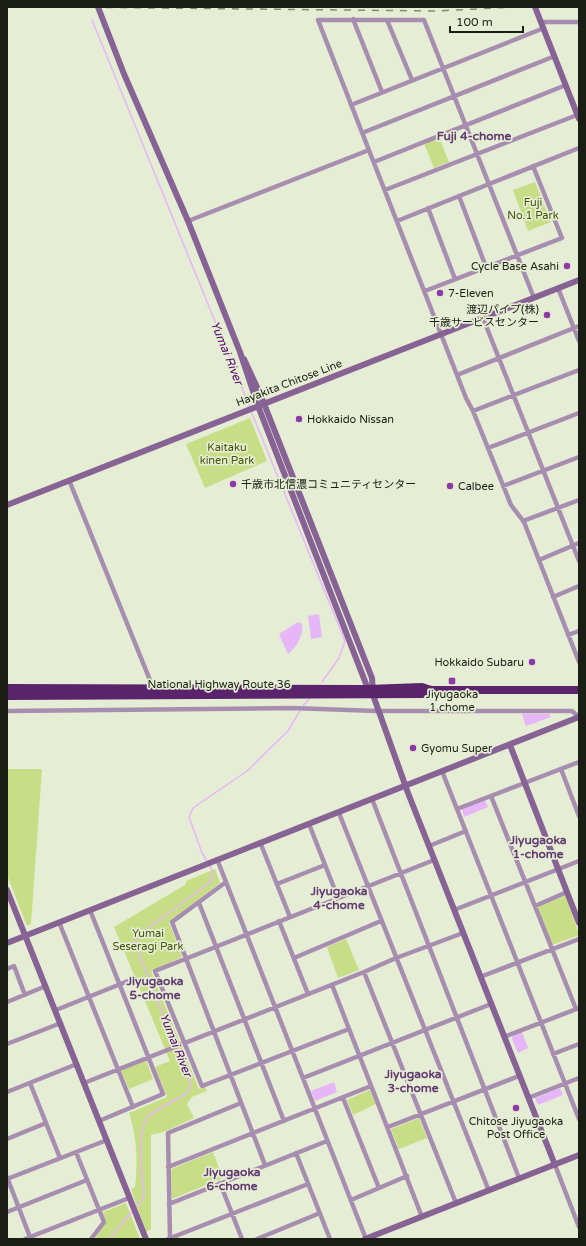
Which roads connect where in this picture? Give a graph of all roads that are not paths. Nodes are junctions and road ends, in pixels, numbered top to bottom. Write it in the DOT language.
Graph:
graph roads {
  1 [pos="98,7"];
  2 [pos="535,7"];
  3 [pos="353,19"];
  4 [pos="387,20"];
  5 [pos="579,22"];
  6 [pos="543,25"];
  7 [pos="555,56"];
  8 [pos="443,68"];
  9 [pos="412,80"];
  10 [pos="566,85"];
  11 [pos="382,92"];
  12 [pos="454,96"];
  13 [pos="351,105"];
  14 [pos="578,113"];
  15 [pos="466,125"];
  16 [pos="362,133"];
  17 [pos="579,148"];
  18 [pos="368,150"];
  19 [pos="477,154"];
  20 [pos="374,162"];
  21 [pos="533,166"];
  22 [pos="489,184"];
  23 [pos="385,190"];
  24 [pos="458,196"];
  25 [pos="428,208"];
  26 [pos="188,221"];
  27 [pos="397,221"];
  28 [pos="517,256"];
  29 [pos="486,268"];
  30 [pos="455,280"];
  31 [pos="579,280"];
  32 [pos="558,288"];
  33 [pos="425,291"];
  34 [pos="534,298"];
  35 [pos="483,318"];
  36 [pos="577,327"];
  37 [pos="442,334"];
  38 [pos="579,341"];
  39 [pos="499,358"];
  40 [pos="579,370"];
  41 [pos="457,375"];
  42 [pos="514,396"];
  43 [pos="255,407"];
  44 [pos="473,411"];
  45 [pos="579,413"];
  46 [pos="528,433"];
  47 [pos="488,448"];
  48 [pos="579,456"];
  49 [pos="543,471"];
  50 [pos="69,480"];
  51 [pos="503,486"];
  52 [pos="579,500"];
  53 [pos="7,505"];
  54 [pos="558,508"];
  55 [pos="523,521"];
  56 [pos="579,543"];
  57 [pos="573,546"];
  58 [pos="539,560"];
  59 [pos="579,561"];
  60 [pos="579,586"];
  61 [pos="554,597"];
  62 [pos="579,630"];
  63 [pos="568,635"];
  64 [pos="579,662"];
  65 [pos="7,688"];
  66 [pos="579,690"];
  67 [pos="372,691"];
  68 [pos="154,692"];
  69 [pos="7,696"];
  70 [pos="7,711"];
  71 [pos="377,711"];
  72 [pos="579,717"];
  73 [pos="510,744"];
  74 [pos="579,762"];
  75 [pos="560,769"];
  76 [pos="442,771"];
  77 [pos="525,783"];
  78 [pos="405,785"];
  79 [pos="491,796"];
  80 [pos="372,799"];
  81 [pos="457,809"];
  82 [pos="339,813"];
  83 [pos="579,816"];
  84 [pos="309,824"];
  85 [pos="466,831"];
  86 [pos="260,842"];
  87 [pos="429,846"];
  88 [pos="215,860"];
  89 [pos="434,860"];
  90 [pos="579,861"];
  91 [pos="325,865"];
  92 [pos="558,869"];
  93 [pos="401,873"];
  94 [pos="226,882"];
  95 [pos="526,882"];
  96 [pos="277,884"];
  97 [pos="367,887"];
  98 [pos="7,890"];
  99 [pos="567,892"];
  100 [pos="491,896"];
  101 [pos="338,898"];
  102 [pos="198,903"];
  103 [pos="535,906"];
  104 [pos="90,910"];
  105 [pos="454,910"];
  106 [pos="290,917"];
  107 [pos="279,921"];
  108 [pos="59,922"];
  109 [pos="381,922"];
  110 [pos="579,923"];
  111 [pos="463,933"];
  112 [pos="246,934"];
  113 [pos="26,935"];
  114 [pos="579,939"];
  115 [pos="7,943"];
  116 [pos="429,945"];
  117 [pos="216,946"];
  118 [pos="552,949"];
  119 [pos="185,958"];
  120 [pos="294,958"];
  121 [pos="396,958"];
  122 [pos="517,962"];
  123 [pos="7,969"];
  124 [pos="364,972"];
  125 [pos="480,977"];
  126 [pos="133,979"];
  127 [pos="119,985"];
  128 [pos="332,985"];
  129 [pos="46,986"];
  130 [pos="308,994"];
  131 [pos="25,995"];
  132 [pos="89,997"];
  133 [pos="7,1002"];
  134 [pos="491,1004"];
  135 [pos="275,1007"];
  136 [pos="577,1008"];
  137 [pos="56,1010"];
  138 [pos="457,1017"];
  139 [pos="244,1019"];
  140 [pos="61,1023"];
  141 [pos="541,1023"];
  142 [pos="349,1029"];
  143 [pos="424,1030"];
  144 [pos="214,1031"];
  145 [pos="504,1037"];
  146 [pos="392,1042"];
  147 [pos="183,1043"];
  148 [pos="7,1044"];
  149 [pos="579,1044"];
  150 [pos="292,1050"];
  151 [pos="553,1054"];
  152 [pos="359,1056"];
  153 [pos="148,1057"];
  154 [pos="261,1062"];
  155 [pos="77,1064"];
  156 [pos="118,1069"];
  157 [pos="230,1075"];
  158 [pos="520,1076"];
  159 [pos="303,1078"];
  160 [pos="579,1078"];
  161 [pos="30,1083"];
  162 [pos="84,1083"];
  163 [pos="565,1084"];
  164 [pos="371,1086"];
  165 [pos="485,1090"];
  166 [pos="7,1092"];
  167 [pos="343,1098"];
  168 [pos="528,1098"];
  169 [pos="453,1101"];
  170 [pos="241,1103"];
  171 [pos="133,1107"];
  172 [pos="315,1109"];
  173 [pos="420,1114"];
  174 [pos="579,1117"];
  175 [pos="99,1121"];
  176 [pos="284,1121"];
  177 [pos="46,1123"];
  178 [pos="388,1127"];
  179 [pos="253,1133"];
  180 [pos="7,1138"];
  181 [pos="106,1140"];
  182 [pos="327,1141"];
  183 [pos="76,1152"];
  184 [pos="296,1153"];
  185 [pos="579,1155"];
  186 [pos="60,1158"];
  187 [pos="265,1165"];
  188 [pos="554,1165"];
  189 [pos="168,1167"];
  190 [pos="407,1176"];
  191 [pos="7,1178"];
  192 [pos="520,1178"];
  193 [pos="87,1180"];
  194 [pos="220,1183"];
  195 [pos="308,1184"];
  196 [pos="380,1188"];
  197 [pos="489,1190"];
  198 [pos="130,1200"];
  199 [pos="350,1200"];
  200 [pos="456,1203"];
  201 [pos="169,1204"];
  202 [pos="18,1207"];
  203 [pos="99,1210"];
  204 [pos="7,1212"];
  205 [pos="320,1213"];
  206 [pos="232,1214"];
  207 [pos="422,1217"];
  208 [pos="579,1226"];
  209 [pos="28,1238"];
  210 [pos="92,1239"];
  211 [pos="146,1239"];
  212 [pos="169,1239"];
  213 [pos="242,1239"];
  214 [pos="257,1239"];
  215 [pos="330,1239"];
  216 [pos="366,1239"];
  1 -- 26 [label="street"];
  2 -- 6 [label="street"];
  3 -- 4 [label="street"];
  3 -- 11 [label="street"];
  3 -- 13 [label="street"];
  4 -- 8 [label="street"];
  4 -- 9 [label="street"];
  5 -- 6 [label="street"];
  6 -- 7 [label="street"];
  6 -- 8 [label="street"];
  7 -- 10 [label="street"];
  7 -- 12 [label="street"];
  8 -- 9 [label="street"];
  8 -- 12 [label="street"];
  9 -- 11 [label="street"];
  10 -- 14 [label="street"];
  10 -- 15 [label="street"];
  11 -- 13 [label="street"];
  12 -- 15 [label="street"];
  12 -- 16 [label="street"];
  13 -- 16 [label="street"];
  14 -- 19 [label="street"];
  15 -- 19 [label="street"];
  15 -- 20 [label="street"];
  16 -- 18 [label="street"];
  17 -- 21 [label="street"];
  18 -- 20 [label="street"];
  18 -- 26 [label="street"];
  19 -- 22 [label="street"];
  19 -- 23 [label="street"];
  20 -- 23 [label="street"];
  21 -- 22 [label="street"];
  21 -- 28 [label="street"];
  22 -- 24 [label="street"];
  22 -- 28 [label="street"];
  23 -- 27 [label="street"];
  24 -- 25 [label="street"];
  24 -- 29 [label="street"];
  25 -- 27 [label="street"];
  25 -- 30 [label="street"];
  26 -- 43 [label="street"];
  27 -- 33 [label="street"];
  28 -- 29 [label="street"];
  28 -- 34 [label="street"];
  29 -- 30 [label="street"];
  30 -- 33 [label="street"];
  31 -- 32 [label="street, Hayakita Chitose Line"];
  32 -- 34 [label="street, Hayakita Chitose Line"];
  32 -- 36 [label="street"];
  33 -- 37 [label="street"];
  34 -- 35 [label="street, Hayakita Chitose Line"];
  35 -- 37 [label="street, Hayakita Chitose Line"];
  35 -- 39 [label="street"];
  36 -- 38 [label="street"];
  36 -- 39 [label="street"];
  37 -- 41 [label="street"];
  37 -- 43 [label="street, Hayakita Chitose Line"];
  39 -- 41 [label="street"];
  39 -- 42 [label="street"];
  40 -- 42 [label="street"];
  41 -- 44 [label="street"];
  42 -- 44 [label="street"];
  42 -- 46 [label="street"];
  43 -- 50 [label="street, Hayakita Chitose Line"];
  43 -- 67 [label="street"];
  44 -- 47 [label="street"];
  45 -- 46 [label="street"];
  46 -- 47 [label="street"];
  46 -- 49 [label="street"];
  47 -- 51 [label="street"];
  48 -- 49 [label="street"];
  49 -- 51 [label="street"];
  49 -- 54 [label="street"];
  50 -- 53 [label="street, Hayakita Chitose Line"];
  50 -- 68 [label="street"];
  51 -- 55 [label="street"];
  52 -- 54 [label="street"];
  54 -- 55 [label="street"];
  54 -- 57 [label="street"];
  55 -- 58 [label="street"];
  56 -- 57 [label="street"];
  57 -- 58 [label="street"];
  57 -- 59 [label="street"];
  58 -- 61 [label="street"];
  60 -- 61 [label="street"];
  61 -- 63 [label="street"];
  62 -- 63 [label="street"];
  63 -- 64 [label="street"];
  65 -- 68 [label="highway, National Highway Route 36"];
  66 -- 67 [label="highway, National Highway Route 36"];
  67 -- 68 [label="highway, National Highway Route 36"];
  67 -- 71 [label="street"];
  68 -- 69 [label="highway, National Highway Route 36"];
  70 -- 71 [label="street"];
  71 -- 72 [label="street"];
  71 -- 78 [label="street"];
  72 -- 73 [label="street"];
  73 -- 76 [label="street"];
  73 -- 77 [label="street"];
  74 -- 75 [label="street"];
  75 -- 77 [label="street"];
  75 -- 83 [label="street"];
  76 -- 78 [label="street"];
  76 -- 81 [label="street"];
  77 -- 79 [label="street"];
  77 -- 92 [label="street"];
  78 -- 80 [label="street"];
  78 -- 87 [label="street"];
  79 -- 81 [label="street"];
  79 -- 95 [label="street"];
  80 -- 82 [label="street"];
  80 -- 93 [label="street"];
  81 -- 85 [label="street"];
  82 -- 84 [label="street"];
  82 -- 97 [label="street"];
  84 -- 86 [label="street"];
  84 -- 91 [label="street"];
  85 -- 87 [label="street"];
  85 -- 100 [label="street"];
  86 -- 88 [label="street"];
  86 -- 96 [label="street"];
  87 -- 89 [label="street"];
  88 -- 94 [label="street"];
  88 -- 104 [label="street"];
  89 -- 93 [label="street"];
  89 -- 105 [label="street"];
  90 -- 92 [label="street"];
  91 -- 96 [label="street"];
  91 -- 101 [label="street"];
  92 -- 95 [label="street"];
  92 -- 99 [label="street"];
  93 -- 97 [label="street"];
  93 -- 116 [label="street"];
  94 -- 102 [label="street"];
  94 -- 112 [label="street"];
  95 -- 100 [label="street"];
  95 -- 103 [label="street"];
  96 -- 106 [label="street"];
  97 -- 101 [label="street"];
  97 -- 109 [label="street"];
  98 -- 113 [label="street"];
  99 -- 103 [label="street"];
  99 -- 110 [label="street"];
  100 -- 105 [label="street"];
  100 -- 122 [label="street"];
  101 -- 106 [label="street"];
  102 -- 117 [label="street"];
  102 -- 119 [label="street"];
  103 -- 118 [label="street"];
  104 -- 108 [label="street"];
  104 -- 127 [label="street"];
  105 -- 111 [label="street"];
  106 -- 107 [label="street"];
  107 -- 112 [label="street"];
  107 -- 120 [label="street"];
  108 -- 113 [label="street"];
  108 -- 132 [label="street"];
  109 -- 120 [label="street"];
  109 -- 121 [label="street"];
  111 -- 116 [label="street"];
  111 -- 125 [label="street"];
  112 -- 117 [label="street"];
  112 -- 135 [label="street"];
  113 -- 115 [label="street"];
  113 -- 129 [label="street"];
  114 -- 118 [label="street"];
  116 -- 121 [label="street"];
  116 -- 138 [label="street"];
  117 -- 119 [label="street"];
  117 -- 139 [label="street"];
  118 -- 122 [label="street"];
  118 -- 136 [label="street"];
  119 -- 144 [label="street"];
  119 -- 147 [label="street"];
  120 -- 130 [label="street"];
  121 -- 124 [label="street"];
  121 -- 143 [label="street"];
  122 -- 125 [label="street"];
  122 -- 141 [label="street"];
  123 -- 131 [label="street"];
  124 -- 128 [label="street"];
  124 -- 146 [label="street"];
  125 -- 134 [label="street"];
  126 -- 127 [label="street"];
  127 -- 132 [label="street"];
  127 -- 153 [label="street"];
  128 -- 130 [label="street"];
  128 -- 142 [label="street"];
  129 -- 131 [label="street"];
  129 -- 137 [label="street"];
  130 -- 135 [label="street"];
  131 -- 133 [label="street"];
  132 -- 137 [label="street"];
  132 -- 156 [label="street"];
  134 -- 138 [label="street"];
  134 -- 145 [label="street"];
  135 -- 139 [label="street"];
  135 -- 150 [label="street"];
  136 -- 141 [label="street"];
  137 -- 140 [label="street"];
  138 -- 143 [label="street"];
  138 -- 165 [label="street"];
  139 -- 144 [label="street"];
  139 -- 154 [label="street"];
  140 -- 148 [label="street"];
  140 -- 155 [label="street"];
  141 -- 145 [label="street"];
  141 -- 151 [label="street"];
  142 -- 150 [label="street"];
  142 -- 152 [label="street"];
  143 -- 146 [label="street"];
  143 -- 169 [label="street"];
  144 -- 147 [label="street"];
  144 -- 157 [label="street"];
  145 -- 158 [label="street"];
  146 -- 152 [label="street"];
  146 -- 173 [label="street"];
  147 -- 153 [label="street"];
  147 -- 157 [label="street"];
  149 -- 151 [label="street"];
  150 -- 154 [label="street"];
  150 -- 159 [label="street"];
  151 -- 163 [label="street"];
  152 -- 159 [label="street"];
  152 -- 164 [label="street"];
  153 -- 156 [label="street"];
  153 -- 171 [label="street"];
  154 -- 157 [label="street"];
  154 -- 176 [label="street"];
  155 -- 161 [label="street"];
  155 -- 162 [label="street"];
  156 -- 162 [label="street"];
  156 -- 171 [label="street"];
  157 -- 170 [label="street"];
  158 -- 165 [label="street"];
  158 -- 168 [label="street"];
  159 -- 172 [label="street"];
  160 -- 163 [label="street"];
  161 -- 166 [label="street"];
  161 -- 177 [label="street"];
  162 -- 175 [label="street"];
  163 -- 168 [label="street"];
  163 -- 174 [label="street"];
  164 -- 167 [label="street"];
  164 -- 178 [label="street"];
  165 -- 169 [label="street"];
  165 -- 192 [label="street"];
  167 -- 172 [label="street"];
  167 -- 196 [label="street"];
  168 -- 188 [label="street"];
  169 -- 173 [label="street"];
  169 -- 197 [label="street"];
  170 -- 179 [label="street"];
  170 -- 189 [label="street"];
  171 -- 175 [label="street"];
  172 -- 176 [label="street"];
  172 -- 182 [label="street"];
  173 -- 178 [label="street"];
  173 -- 200 [label="street"];
  175 -- 181 [label="street"];
  176 -- 179 [label="street"];
  177 -- 180 [label="street"];
  177 -- 186 [label="street"];
  178 -- 190 [label="street"];
  179 -- 187 [label="street"];
  179 -- 189 [label="street"];
  181 -- 183 [label="street"];
  181 -- 198 [label="street"];
  182 -- 184 [label="street"];
  182 -- 199 [label="street"];
  183 -- 186 [label="street"];
  183 -- 193 [label="street"];
  184 -- 187 [label="street"];
  184 -- 195 [label="street"];
  185 -- 188 [label="street"];
  186 -- 191 [label="street"];
  187 -- 194 [label="street"];
  188 -- 192 [label="street"];
  188 -- 208 [label="street"];
  189 -- 201 [label="street"];
  190 -- 196 [label="street"];
  190 -- 207 [label="street"];
  191 -- 202 [label="street"];
  192 -- 197 [label="street"];
  193 -- 202 [label="street"];
  193 -- 203 [label="street"];
  194 -- 201 [label="street"];
  194 -- 206 [label="street"];
  195 -- 205 [label="street"];
  195 -- 206 [label="street"];
  196 -- 199 [label="street"];
  197 -- 200 [label="street"];
  198 -- 203 [label="street"];
  198 -- 211 [label="street"];
  199 -- 216 [label="street"];
  200 -- 207 [label="street"];
  201 -- 212 [label="street"];
  202 -- 204 [label="street"];
  202 -- 209 [label="street"];
  203 -- 209 [label="street"];
  203 -- 210 [label="street"];
  205 -- 214 [label="street"];
  205 -- 215 [label="street"];
  206 -- 212 [label="street"];
  206 -- 213 [label="street"];
  207 -- 216 [label="street"];
}
